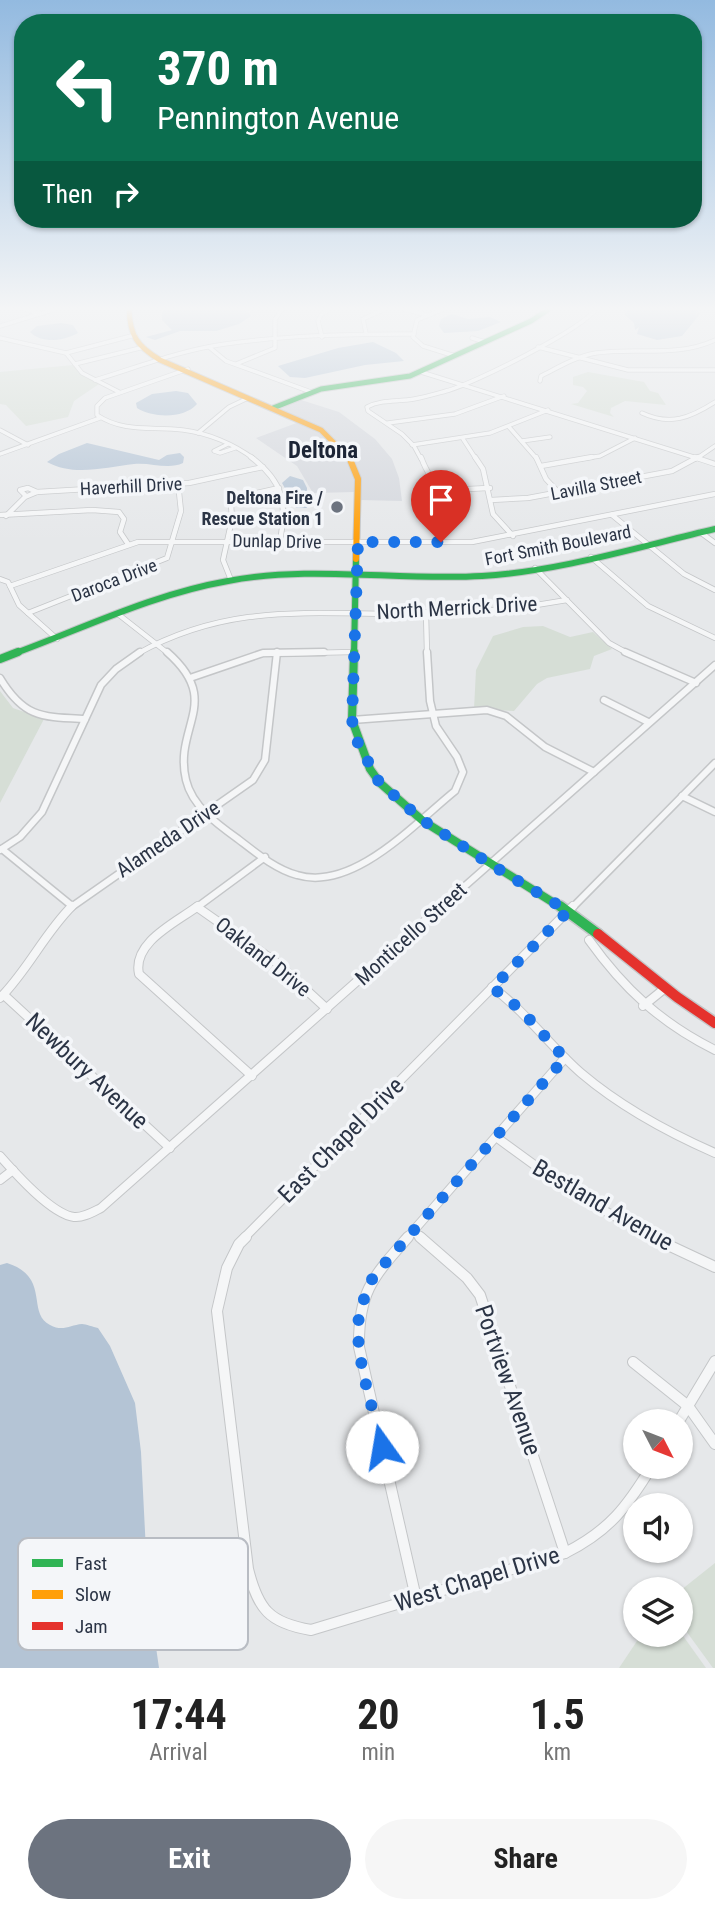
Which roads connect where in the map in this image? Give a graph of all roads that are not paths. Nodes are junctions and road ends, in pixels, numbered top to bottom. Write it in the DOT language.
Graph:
graph roads {
  1 [pos="109,387"];
  2 [pos="135,387"];
  3 [pos="223,387"];
  4 [pos="296,387"];
  5 [pos="337,387"];
  6 [pos="455,387"];
  7 [pos="467,387"];
  8 [pos="119,392"];
  9 [pos="311,392"];
  10 [pos="504,396"];
  11 [pos="248,398"];
  12 [pos="715,402"];
  13 [pos="273,408"];
  14 [pos="548,410"];
  15 [pos="642,413"];
  16 [pos="100,418"];
  17 [pos="388,423"];
  18 [pos="509,427"];
  19 [pos="164,429"];
  20 [pos="0,430"];
  21 [pos="198,433"];
  22 [pos="550,437"];
  23 [pos="635,438"];
  24 [pos="164,439"];
  25 [pos="463,439"];
  26 [pos="522,441"];
  27 [pos="228,444"];
  28 [pos="28,445"];
  29 [pos="412,445"];
  30 [pos="715,446"];
  31 [pos="235,448"];
  32 [pos="0,454"];
  33 [pos="697,458"];
  34 [pos="715,464"];
  35 [pos="541,466"];
  36 [pos="263,467"];
  37 [pos="178,483"];
  38 [pos="279,488"];
  39 [pos="490,488"];
  40 [pos="37,492"];
  41 [pos="559,493"];
  42 [pos="715,494"];
  43 [pos="26,496"];
  44 [pos="491,500"];
  45 [pos="3,515"];
  46 [pos="612,515"];
  47 [pos="715,528"];
  48 [pos="700,532"];
  49 [pos="513,536"];
  50 [pos="174,541"];
  51 [pos="227,541"];
  52 [pos="280,541"];
  53 [pos="358,542"];
  54 [pos="715,543"];
  55 [pos="128,544"];
  56 [pos="646,544"];
  57 [pos="591,557"];
  58 [pos="535,568"];
  59 [pos="356,576"];
  60 [pos="0,579"];
  61 [pos="231,580"];
  62 [pos="10,586"];
  63 [pos="715,590"];
  64 [pos="567,600"];
  65 [pos="356,612"];
  66 [pos="426,612"];
  67 [pos="28,613"];
  68 [pos="118,614"];
  69 [pos="715,638"];
  70 [pos="57,639"];
  71 [pos="155,645"];
  72 [pos="277,652"];
  73 [pos="354,652"];
  74 [pos="0,659"];
  75 [pos="715,665"];
  76 [pos="0,678"];
  77 [pos="190,678"];
  78 [pos="696,683"];
  79 [pos="604,700"];
  80 [pos="432,713"];
  81 [pos="85,719"];
  82 [pos="352,720"];
  83 [pos="649,722"];
  84 [pos="715,762"];
  85 [pos="594,772"];
  86 [pos="682,796"];
  87 [pos="715,812"];
  88 [pos="206,813"];
  89 [pos="421,819"];
  90 [pos="1,850"];
  91 [pos="265,857"];
  92 [pos="490,864"];
  93 [pos="72,906"];
  94 [pos="197,907"];
  95 [pos="568,911"];
  96 [pos="589,940"];
  97 [pos="492,988"];
  98 [pos="664,989"];
  99 [pos="2,996"];
  100 [pos="643,1006"];
  101 [pos="327,1009"];
  102 [pos="715,1023"];
  103 [pos="715,1050"];
  104 [pos="565,1058"];
  105 [pos="252,1076"];
  106 [pos="496,1137"];
  107 [pos="170,1148"];
  108 [pos="715,1153"];
  109 [pos="0,1156"];
  110 [pos="13,1170"];
  111 [pos="0,1180"];
  112 [pos="413,1231"];
  113 [pos="715,1267"];
  114 [pos="715,1361"];
  115 [pos="633,1362"];
  116 [pos="688,1406"];
  117 [pos="686,1409"];
  118 [pos="715,1444"];
  119 [pos="644,1479"];
  120 [pos="245,1538"];
  121 [pos="565,1553"];
  122 [pos="248,1561"];
  123 [pos="416,1598"];
  124 [pos="271,1617"];
  1 -- 8 [label="street"];
  2 -- 8 [label="street"];
  3 -- 11 [label="main road"];
  4 -- 9 [label="street"];
  5 -- 9 [label="main road"];
  6 -- 17 [label="street"];
  7 -- 10 [label="street"];
  8 -- 16 [label="street"];
  9 -- 13 [label="main road"];
  10 -- 14 [label="street"];
  10 -- 17 [label="street"];
  11 -- 13 [label="main road"];
  11 -- 21 [label="street"];
  12 -- 15 [label="street"];
  13 -- 53 [label="main road"];
  14 -- 18 [label="street"];
  14 -- 23 [label="street"];
  16 -- 19 [label="street"];
  16 -- 28 [label="street"];
  17 -- 29 [label="street"];
  18 -- 25 [label="street"];
  18 -- 26 [label="street"];
  19 -- 21 [label="street"];
  19 -- 24 [label="street"];
  20 -- 28 [label="street"];
  21 -- 27 [label="street"];
  22 -- 26 [label="street"];
  23 -- 33 [label="street"];
  23 -- 35 [label="street"];
  25 -- 29 [label="street"];
  25 -- 39 [label="street"];
  26 -- 35 [label="street"];
  27 -- 31 [label="street"];
  27 -- 31 [label="street"];
  28 -- 32 [label="street"];
  29 -- 39 [label="street"];
  30 -- 33 [label="street, Lavilla Street"];
  31 -- 36 [label="street"];
  33 -- 34 [label="street"];
  33 -- 41 [label="street, Lavilla Street"];
  35 -- 41 [label="street"];
  36 -- 37 [label="street, Haverhill Drive"];
  36 -- 38 [label="street"];
  37 -- 40 [label="street, Haverhill Drive"];
  37 -- 50 [label="street, Daroca Drive"];
  38 -- 51 [label="street"];
  38 -- 52 [label="street"];
  39 -- 44 [label="street"];
  40 -- 43 [label="street, Haverhill Drive"];
  40 -- 43 [label="street"];
  41 -- 44 [label="street, Lavilla Street"];
  42 -- 46 [label="street, Dunlap Drive"];
  43 -- 45 [label="street, Haverhill Drive"];
  44 -- 49 [label="street"];
  45 -- 55 [label="street"];
  46 -- 49 [label="street, Dunlap Drive"];
  46 -- 56 [label="street"];
  47 -- 48 [label="main road, Fort Smith Boulevard"];
  48 -- 54 [label="street"];
  48 -- 56 [label="main road, Fort Smith Boulevard"];
  49 -- 53 [label="street, Dunlap Drive"];
  50 -- 51 [label="street, Dunlap Drive"];
  50 -- 55 [label="street, Dunlap Drive"];
  50 -- 67 [label="street, Daroca Drive"];
  51 -- 52 [label="street, Dunlap Drive"];
  51 -- 61 [label="street"];
  52 -- 53 [label="street, Dunlap Drive"];
  53 -- 59 [label="main road"];
  55 -- 62 [label="street, Dunlap Drive"];
  56 -- 57 [label="main road, Fort Smith Boulevard"];
  56 -- 63 [label="street"];
  57 -- 58 [label="main road, Fort Smith Boulevard"];
  57 -- 69 [label="street"];
  58 -- 59 [label="main road, Fort Smith Boulevard"];
  58 -- 64 [label="street"];
  59 -- 61 [label="main road, Fort Smith Boulevard"];
  59 -- 65 [label="main road"];
  60 -- 62 [label="street"];
  61 -- 68 [label="main road, Fort Smith Boulevard"];
  62 -- 67 [label="street"];
  64 -- 66 [label="street, North Merrick Drive"];
  64 -- 78 [label="street"];
  65 -- 66 [label="street, North Merrick Drive"];
  65 -- 71 [label="street, North Merrick Drive"];
  65 -- 73 [label="main road"];
  66 -- 80 [label="street"];
  67 -- 70 [label="street"];
  68 -- 70 [label="main road, Fort Smith Boulevard"];
  68 -- 71 [label="street"];
  70 -- 74 [label="main road, Fort Smith Boulevard"];
  71 -- 77 [label="street"];
  71 -- 81 [label="street, North Merrick Drive"];
  72 -- 73 [label="street"];
  72 -- 77 [label="street"];
  72 -- 88 [label="street, Alameda Drive"];
  73 -- 82 [label="main road"];
  75 -- 78 [label="street, Monticello Street"];
  76 -- 81 [label="street"];
  77 -- 88 [label="street"];
  78 -- 83 [label="street, Monticello Street"];
  79 -- 83 [label="street"];
  80 -- 82 [label="street"];
  80 -- 85 [label="street"];
  80 -- 89 [label="street"];
  81 -- 90 [label="street, North Merrick Drive"];
  82 -- 89 [label="main road"];
  83 -- 85 [label="street, Monticello Street"];
  84 -- 86 [label="street, East Chapel Drive"];
  85 -- 92 [label="street, Monticello Street"];
  86 -- 87 [label="street"];
  86 -- 95 [label="street, East Chapel Drive"];
  88 -- 91 [label="street"];
  88 -- 93 [label="street, Alameda Drive"];
  89 -- 91 [label="street"];
  89 -- 92 [label="main road"];
  90 -- 93 [label="street"];
  91 -- 94 [label="street"];
  92 -- 95 [label="main road"];
  92 -- 101 [label="street, Monticello Street"];
  93 -- 99 [label="street, Alameda Drive"];
  94 -- 101 [label="street, Oakland Drive"];
  94 -- 105 [label="street"];
  95 -- 97 [label="street, East Chapel Drive"];
  95 -- 98 [label="main road"];
  96 -- 100 [label="street"];
  97 -- 104 [label="street"];
  97 -- 120 [label="street, East Chapel Drive"];
  98 -- 100 [label="street"];
  98 -- 102 [label="main road"];
  99 -- 107 [label="street, Newbury Avenue"];
  100 -- 103 [label="street"];
  101 -- 105 [label="street, Monticello Street"];
  104 -- 106 [label="street"];
  104 -- 108 [label="street"];
  105 -- 107 [label="street, Monticello Street"];
  106 -- 112 [label="street"];
  106 -- 113 [label="street, Bestland Avenue"];
  107 -- 110 [label="street"];
  109 -- 110 [label="street"];
  110 -- 111 [label="street"];
  112 -- 121 [label="street, Portview Avenue"];
  112 -- 123 [label="street"];
  114 -- 116 [label="street"];
  115 -- 116 [label="street"];
  116 -- 117 [label="street"];
  116 -- 118 [label="street"];
  119 -- 121 [label="street, West Chapel Drive"];
  121 -- 123 [label="street, West Chapel Drive"];
  122 -- 124 [label="street, East Chapel Drive"];
  123 -- 124 [label="street, West Chapel Drive"];
}
